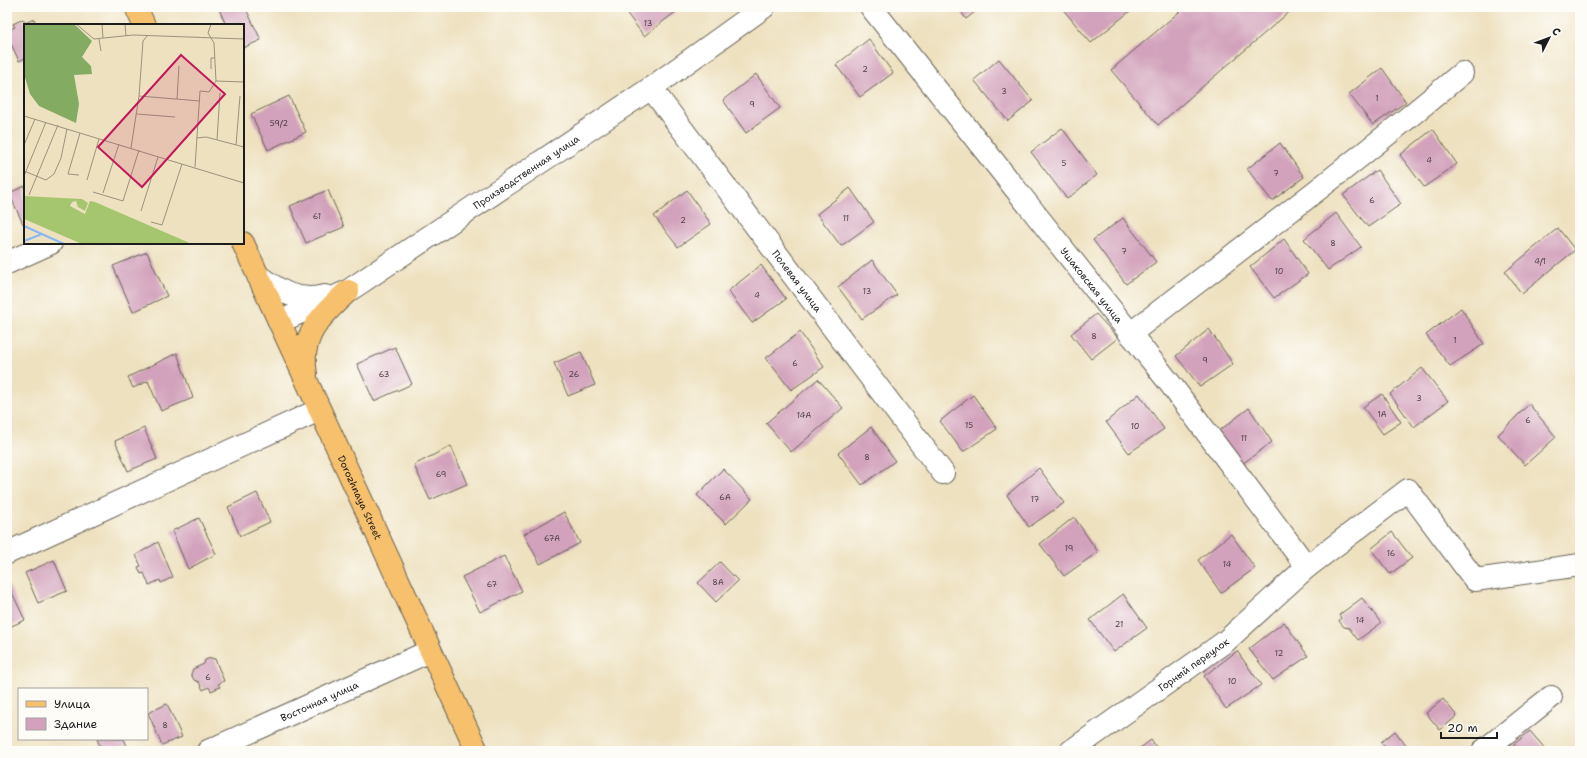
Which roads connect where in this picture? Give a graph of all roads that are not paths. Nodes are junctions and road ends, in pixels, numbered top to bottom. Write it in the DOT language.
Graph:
graph roads {
  1 [pos="136,7"];
  2 [pos="764,7"];
  3 [pos="871,7"];
  4 [pos="144,24"];
  5 [pos="1462,73"];
  6 [pos="651,88"];
  7 [pos="49,244"];
  8 [pos="243,244"];
  9 [pos="7,263"];
  10 [pos="258,276"];
  11 [pos="348,290"];
  12 [pos="279,322"];
  13 [pos="1130,334"];
  14 [pos="307,385"];
  15 [pos="319,410"];
  16 [pos="943,474"];
  17 [pos="7,553"];
  18 [pos="1580,565"];
  19 [pos="1307,567"];
  20 [pos="430,651"];
  21 [pos="1551,698"];
  22 [pos="208,751"];
  23 [pos="477,751"];
  24 [pos="1072,751"];
  25 [pos="1483,751"];
  1 -- 4 [label="main road"];
  2 -- 6 [label="street, Производственная улица"];
  3 -- 13 [label="street, Ушаковская улица"];
  5 -- 13 [label="street"];
  6 -- 11 [label="street, Производственная улица"];
  6 -- 16 [label="street, Полевая улица"];
  7 -- 9 [label="street"];
  8 -- 10 [label="main road, Dorozhnaya Street"];
  10 -- 11 [label="street"];
  10 -- 12 [label="main road, Dorozhnaya Street"];
  11 -- 12 [label="street, Производственная улица"];
  11 -- 14 [label="main road"];
  12 -- 14 [label="main road, Dorozhnaya Street"];
  13 -- 19 [label="street, Ушаковская улица"];
  14 -- 15 [label="main road, Dorozhnaya Street"];
  15 -- 17 [label="street"];
  15 -- 20 [label="main road, Dorozhnaya Street"];
  18 -- 19 [label="street, Горный переулок"];
  19 -- 24 [label="street, Горный переулок"];
  20 -- 22 [label="street, Восточная улица"];
  20 -- 23 [label="main road, Dorozhnaya Street"];
  21 -- 25 [label="street"];
}
